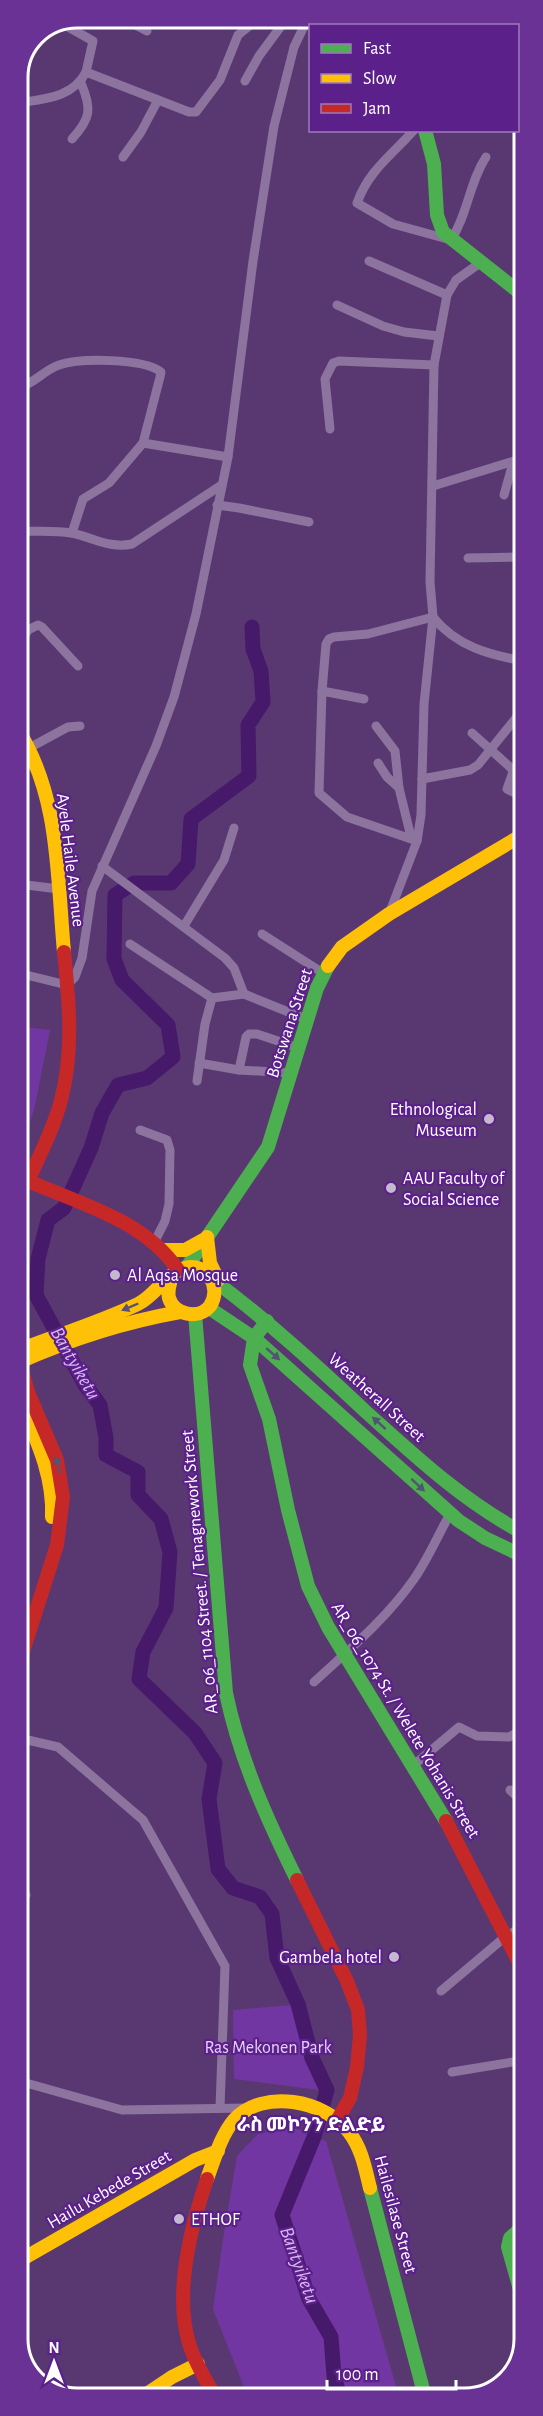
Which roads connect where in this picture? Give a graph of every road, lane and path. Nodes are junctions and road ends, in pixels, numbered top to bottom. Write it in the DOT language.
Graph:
graph roads {
  1 [pos="142,28"];
  2 [pos="246,28"];
  3 [pos="72,29"];
  4 [pos="279,29"];
  5 [pos="303,29"];
  6 [pos="147,31"];
  7 [pos="86,72"];
  8 [pos="245,81"];
  9 [pos="81,83"];
  10 [pos="158,100"];
  11 [pos="28,102"];
  12 [pos="412,132"];
  13 [pos="426,132"];
  14 [pos="72,139"];
  15 [pos="123,156"];
  16 [pos="486,157"];
  17 [pos="451,240"];
  18 [pos="369,261"];
  19 [pos="480,263"];
  20 [pos="514,288"];
  21 [pos="447,295"];
  22 [pos="338,305"];
  23 [pos="438,336"];
  24 [pos="434,365"];
  25 [pos="28,385"];
  26 [pos="330,429"];
  27 [pos="143,443"];
  28 [pos="228,457"];
  29 [pos="513,463"];
  30 [pos="220,486"];
  31 [pos="432,486"];
  32 [pos="504,495"];
  33 [pos="217,505"];
  34 [pos="309,522"];
  35 [pos="28,531"];
  36 [pos="72,533"];
  37 [pos="514,557"];
  38 [pos="468,558"];
  39 [pos="433,617"];
  40 [pos="28,630"];
  41 [pos="514,660"];
  42 [pos="78,666"];
  43 [pos="322,691"];
  44 [pos="364,699"];
  45 [pos="514,720"];
  46 [pos="80,726"];
  47 [pos="376,726"];
  48 [pos="472,733"];
  49 [pos="28,737"];
  50 [pos="28,750"];
  51 [pos="490,750"];
  52 [pos="36,764"];
  53 [pos="378,764"];
  54 [pos="28,766"];
  55 [pos="422,779"];
  56 [pos="399,788"];
  57 [pos="514,793"];
  58 [pos="234,828"];
  59 [pos="414,839"];
  60 [pos="514,840"];
  61 [pos="102,866"];
  62 [pos="28,885"];
  63 [pos="58,889"];
  64 [pos="389,914"];
  65 [pos="184,927"];
  66 [pos="262,934"];
  67 [pos="130,944"];
  68 [pos="323,973"];
  69 [pos="28,975"];
  70 [pos="67,985"];
  71 [pos="244,994"];
  72 [pos="212,998"];
  73 [pos="308,1020"];
  74 [pos="300,1048"];
  75 [pos="199,1063"];
  76 [pos="239,1070"];
  77 [pos="291,1073"];
  78 [pos="197,1081"];
  79 [pos="140,1130"];
  80 [pos="28,1181"];
  81 [pos="207,1237"];
  82 [pos="159,1246"];
  83 [pos="179,1271"];
  84 [pos="217,1282"];
  85 [pos="209,1308"];
  86 [pos="180,1312"];
  87 [pos="195,1314"];
  88 [pos="267,1321"];
  89 [pos="83,1329"];
  90 [pos="254,1338"];
  91 [pos="38,1349"];
  92 [pos="28,1350"];
  93 [pos="28,1355"];
  94 [pos="28,1376"];
  95 [pos="28,1409"];
  96 [pos="28,1414"];
  97 [pos="450,1514"];
  98 [pos="514,1528"];
  99 [pos="514,1552"];
  100 [pos="28,1604"];
  101 [pos="28,1636"];
  102 [pos="344,1654"];
  103 [pos="314,1682"];
  104 [pos="514,1734"];
  105 [pos="28,1740"];
  106 [pos="415,1764"];
  107 [pos="510,1790"];
  108 [pos="514,1794"];
  109 [pos="514,1932"];
  110 [pos="505,1937"];
  111 [pos="514,1954"];
  112 [pos="441,1991"];
  113 [pos="514,2062"];
  114 [pos="452,2072"];
  115 [pos="28,2084"];
  116 [pos="220,2108"];
  117 [pos="250,2108"];
  118 [pos="338,2119"];
  119 [pos="218,2151"];
  120 [pos="514,2235"];
  121 [pos="28,2256"];
  122 [pos="514,2268"];
  123 [pos="198,2364"];
  124 [pos="157,2387"];
  125 [pos="210,2387"];
  126 [pos="424,2388"];
  1 -- 6 [label="street"];
  2 -- 10 [label="street"];
  3 -- 7 [label="street"];
  4 -- 8 [label="street"];
  5 -- 28 [label="street"];
  7 -- 9 [label="street"];
  7 -- 10 [label="street"];
  9 -- 11 [label="street"];
  9 -- 14 [label="street"];
  10 -- 15 [label="street"];
  12 -- 17 [label="street"];
  13 -- 17 [label="main road"];
  16 -- 17 [label="street"];
  17 -- 19 [label="main road"];
  18 -- 21 [label="street"];
  19 -- 20 [label="main road"];
  19 -- 21 [label="street"];
  21 -- 23 [label="street"];
  22 -- 23 [label="street"];
  23 -- 24 [label="street"];
  24 -- 26 [label="street"];
  24 -- 31 [label="street"];
  25 -- 27 [label="street"];
  27 -- 28 [label="street"];
  27 -- 36 [label="street"];
  28 -- 30 [label="street"];
  29 -- 31 [label="street"];
  29 -- 32 [label="street"];
  30 -- 33 [label="street"];
  30 -- 36 [label="street"];
  31 -- 39 [label="street"];
  33 -- 34 [label="street"];
  33 -- 61 [label="street"];
  35 -- 36 [label="street"];
  37 -- 38 [label="street"];
  39 -- 41 [label="street"];
  39 -- 43 [label="street"];
  39 -- 55 [label="street"];
  40 -- 42 [label="street"];
  43 -- 44 [label="street"];
  43 -- 59 [label="street"];
  45 -- 51 [label="street"];
  46 -- 49 [label="street"];
  47 -- 56 [label="street"];
  48 -- 51 [label="street"];
  50 -- 52 [label="main road, Ayele Haile Avenue"];
  51 -- 55 [label="street"];
  51 -- 57 [label="street"];
  52 -- 54 [label="street"];
  52 -- 63 [label="main road, Ayele Haile Avenue"];
  53 -- 56 [label="street"];
  55 -- 59 [label="street"];
  56 -- 59 [label="street"];
  58 -- 65 [label="street"];
  59 -- 64 [label="street"];
  60 -- 64 [label="main road, Botswana Street"];
  61 -- 65 [label="street"];
  61 -- 70 [label="street"];
  62 -- 63 [label="street"];
  63 -- 70 [label="main road, Ayele Haile Avenue"];
  64 -- 68 [label="main road, Botswana Street"];
  65 -- 71 [label="street"];
  66 -- 68 [label="street"];
  67 -- 72 [label="street"];
  68 -- 73 [label="main road, Botswana Street"];
  69 -- 70 [label="street"];
  70 -- 80 [label="main road, Ayele Haile Avenue"];
  71 -- 72 [label="street"];
  71 -- 73 [label="street"];
  72 -- 75 [label="street"];
  73 -- 74 [label="main road, Botswana Street"];
  74 -- 76 [label="street"];
  74 -- 77 [label="main road, Botswana Street"];
  75 -- 76 [label="street"];
  75 -- 78 [label="street"];
  76 -- 77 [label="street"];
  77 -- 81 [label="main road, Botswana Street"];
  79 -- 82 [label="street"];
  80 -- 82 [label="main road"];
  81 -- 82 [label="main road"];
  81 -- 83 [label="main road, Botswana Street"];
  81 -- 84 [label="main road"];
  82 -- 83 [label="main road"];
  83 -- 84 [label="main road"];
  83 -- 86 [label="main road"];
  83 -- 89 [label="main road, Botswana Street, one-way"];
  84 -- 85 [label="main road"];
  84 -- 88 [label="main road, Weatherall Street"];
  85 -- 87 [label="main road"];
  85 -- 90 [label="main road"];
  86 -- 87 [label="main road"];
  86 -- 89 [label="main road"];
  87 -- 118 [label="main road, AR_06_1104 Street. / Tenagnework Street"];
  88 -- 90 [label="main road"];
  98 -- 88 [label="main road, Weatherall Street, one-way"];
  89 -- 91 [label="main road"];
  90 -- 97 [label="main road, one-way"];
  90 -- 102 [label="main road, AR_06_1074 St. / Welete Yohanis Street"];
  91 -- 92 [label="main road"];
  91 -- 93 [label="main road"];
  91 -- 94 [label="main road"];
  101 -- 95 [label="main road, one-way"];
  96 -- 100 [label="main road"];
  97 -- 99 [label="main road"];
  97 -- 102 [label="street"];
  102 -- 103 [label="street"];
  102 -- 106 [label="main road, AR_06_1074 St. / Welete Yohanis Street"];
  104 -- 106 [label="street"];
  105 -- 116 [label="street"];
  106 -- 110 [label="main road, AR_06_1074 St. / Welete Yohanis Street"];
  107 -- 108 [label="street"];
  109 -- 110 [label="street"];
  110 -- 111 [label="main road, AR_06_1074 St. / Welete Yohanis Street"];
  110 -- 112 [label="street"];
  113 -- 114 [label="street"];
  115 -- 116 [label="street"];
  116 -- 117 [label="street"];
  117 -- 118 [label="main road, Hailesilase Street"];
  117 -- 119 [label="main road, Hailesilase Street"];
  118 -- 126 [label="main road, Hailesilase Street"];
  119 -- 121 [label="main road, Hailu Kebede Street"];
  119 -- 123 [label="main road, Hailesilase Street"];
  120 -- 122 [label="main road"];
  123 -- 124 [label="main road"];
  123 -- 125 [label="main road, Hailesilase Street"];
}
